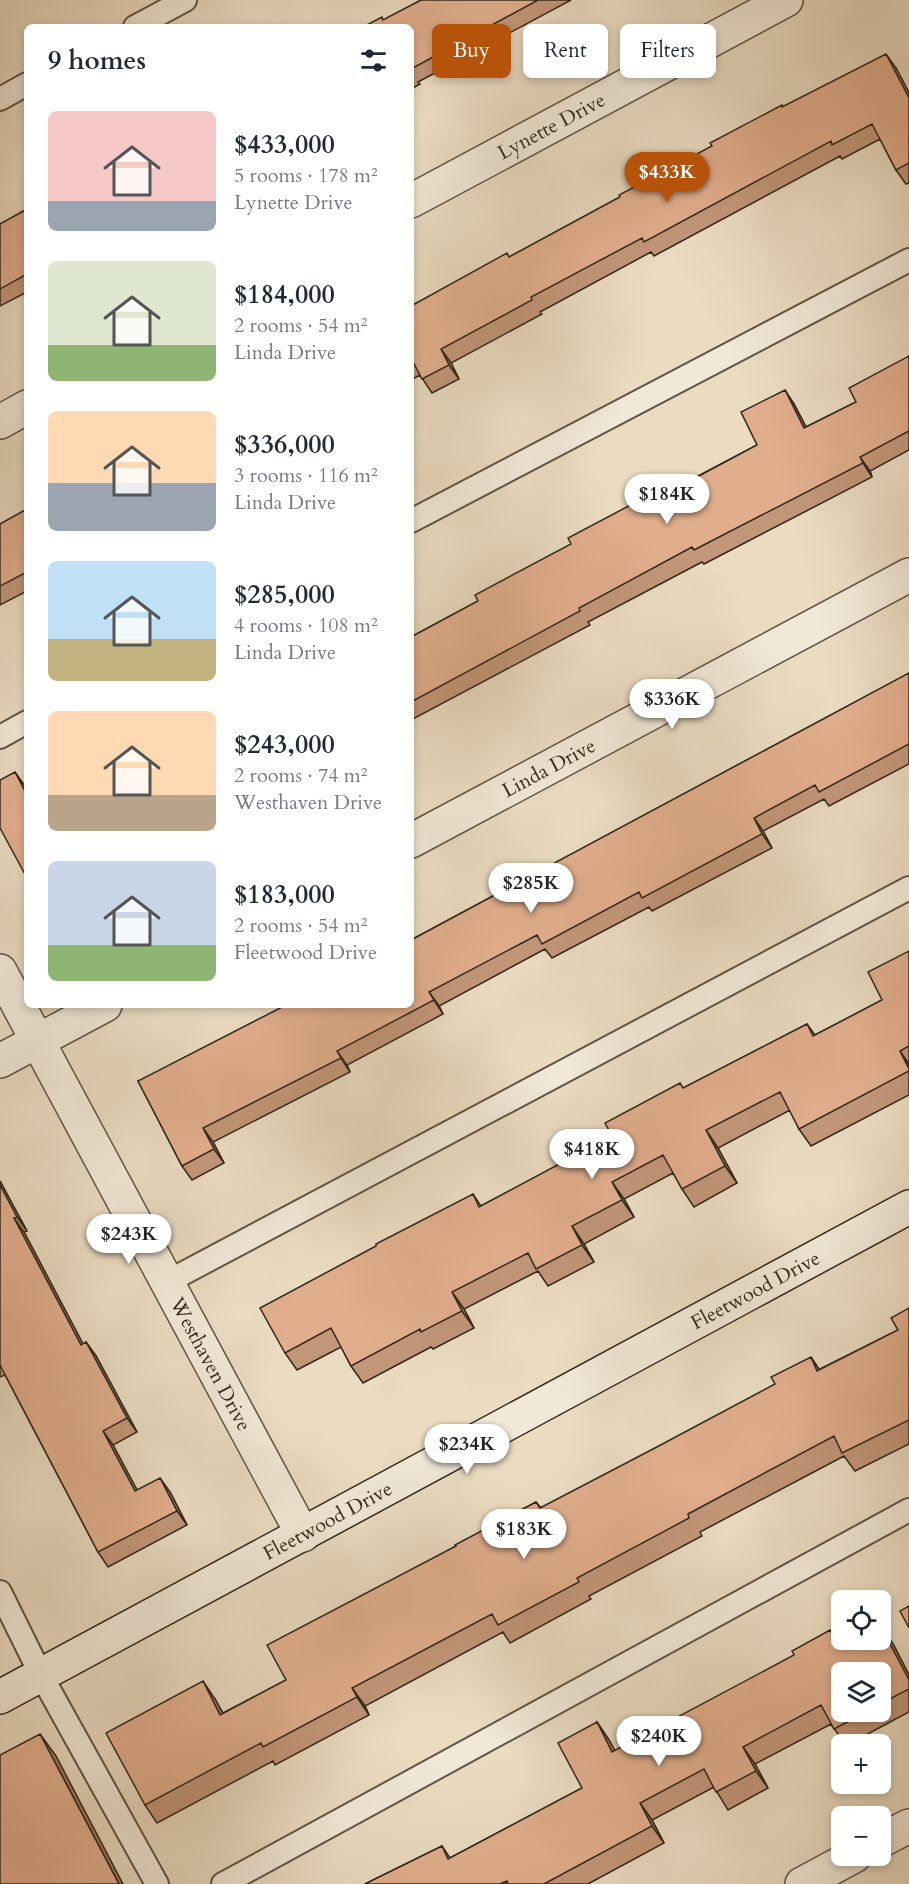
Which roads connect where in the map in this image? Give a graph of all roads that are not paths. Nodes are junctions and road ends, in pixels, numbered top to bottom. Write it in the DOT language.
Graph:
graph roads {
  1 [pos="185,0"];
  2 [pos="786,0"];
  3 [pos="141,24"];
  4 [pos="24,86"];
  5 [pos="0,99"];
  6 [pos="414,199"];
  7 [pos="909,260"];
  8 [pos="24,409"];
  9 [pos="0,422"];
  10 [pos="414,519"];
  11 [pos="909,575"];
  12 [pos="24,724"];
  13 [pos="0,737"];
  14 [pos="414,839"];
  15 [pos="909,888"];
  16 [pos="0,971"];
  17 [pos="99,1008"];
  18 [pos="37,1041"];
  19 [pos="0,1061"];
  20 [pos="909,1207"];
  21 [pos="167,1282"];
  22 [pos="909,1510"];
  23 [pos="303,1535"];
  24 [pos="0,1592"];
  25 [pos="41,1675"];
  26 [pos="0,1697"];
  27 [pos="909,1826"];
  28 [pos="891,1835"];
  29 [pos="835,1866"];
  30 [pos="157,1884"];
  31 [pos="223,1884"];
  32 [pos="802,1884"];
  1 -- 3 [label="lane"];
  2 -- 6 [label="street, Lynette Drive"];
  4 -- 5 [label="lane"];
  7 -- 10 [label="lane"];
  8 -- 9 [label="street"];
  11 -- 14 [label="street, Linda Drive"];
  12 -- 13 [label="lane"];
  15 -- 21 [label="lane"];
  16 -- 18 [label="street, Westhaven Drive"];
  17 -- 18 [label="street"];
  18 -- 19 [label="street"];
  18 -- 21 [label="street, Westhaven Drive"];
  20 -- 23 [label="street, Fleetwood Drive"];
  21 -- 23 [label="street, Westhaven Drive"];
  22 -- 31 [label="lane"];
  23 -- 25 [label="street, Fleetwood Drive"];
  24 -- 25 [label="lane"];
  25 -- 26 [label="street, Fleetwood Drive"];
  25 -- 30 [label="lane"];
  27 -- 28 [label="street"];
  29 -- 32 [label="street"];
}
